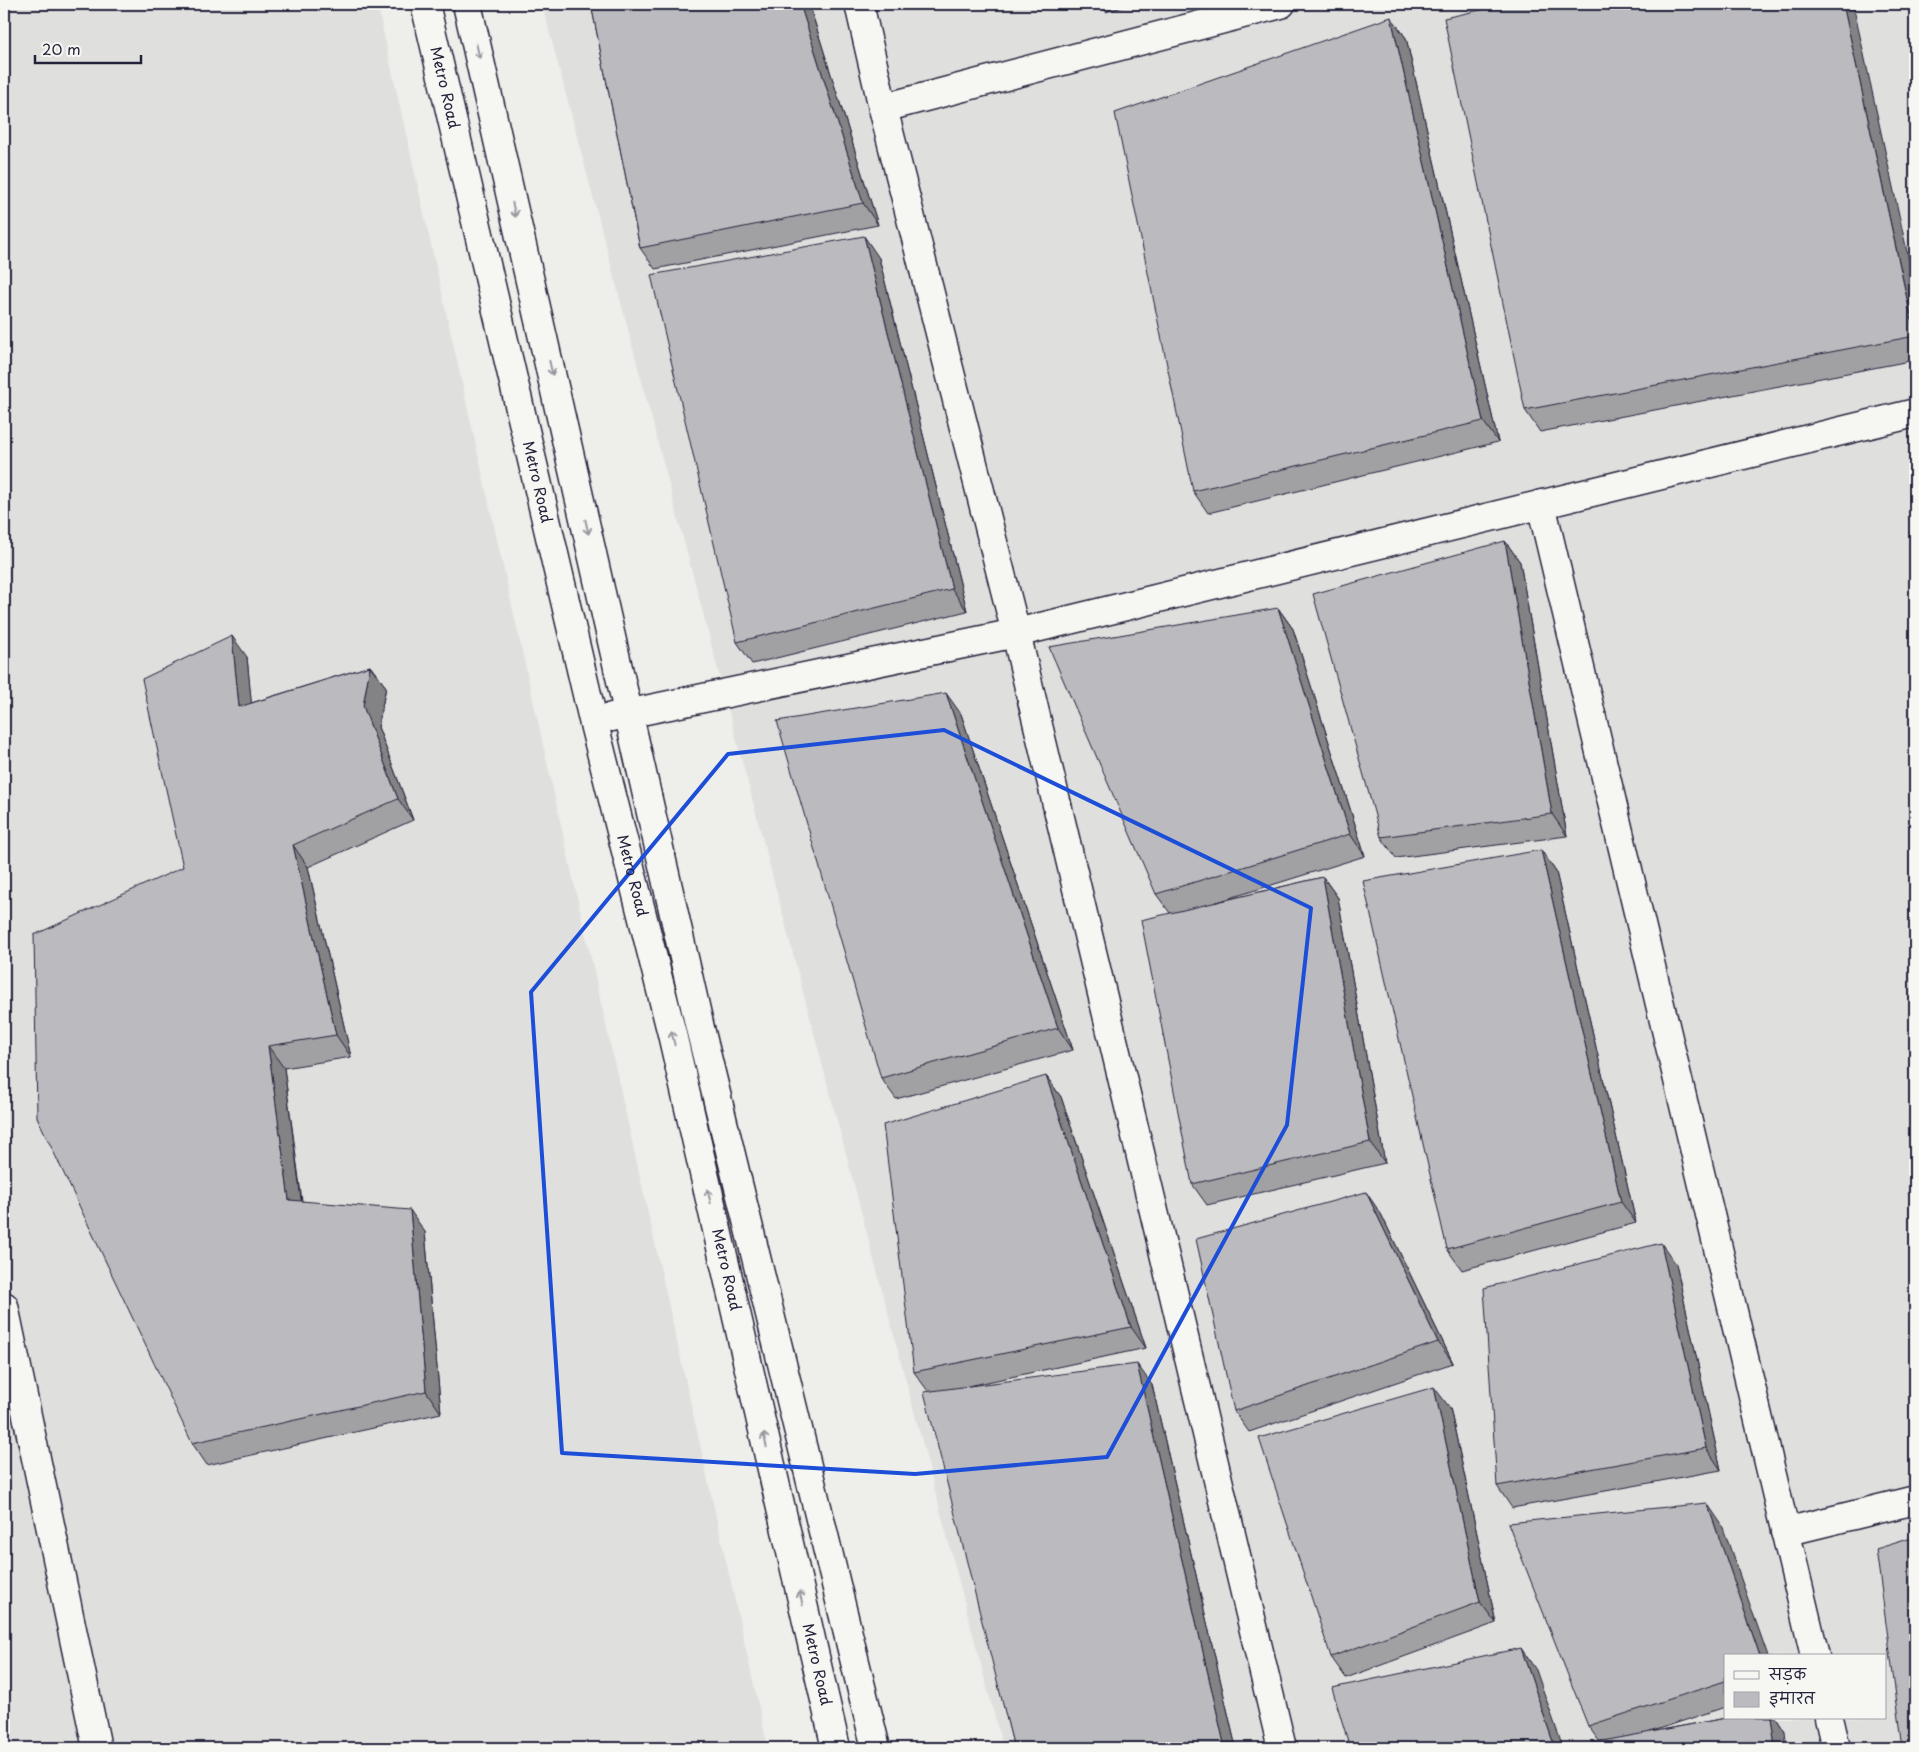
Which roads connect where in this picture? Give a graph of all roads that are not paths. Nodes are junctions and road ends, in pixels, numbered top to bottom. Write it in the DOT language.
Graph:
graph roads {
  1 [pos="425,4"];
  2 [pos="467,4"];
  3 [pos="860,4"];
  4 [pos="1281,4"];
  5 [pos="883,108"];
  6 [pos="1915,412"];
  7 [pos="1541,504"];
  8 [pos="1016,633"];
  9 [pos="629,713"];
  10 [pos="593,720"];
  11 [pos="4,1306"];
  12 [pos="12,1382"];
  13 [pos="1915,1500"];
  14 [pos="1785,1532"];
  15 [pos="1814,1654"];
  16 [pos="1829,1720"];
  17 [pos="97,1748"];
  18 [pos="836,1748"];
  19 [pos="876,1748"];
  20 [pos="1282,1748"];
  21 [pos="1836,1748"];
  1 -- 10 [label="street, Metro Road"];
  2 -- 9 [label="street, one-way"];
  3 -- 5 [label="street"];
  4 -- 5 [label="street"];
  5 -- 8 [label="street"];
  6 -- 7 [label="street"];
  7 -- 8 [label="street"];
  7 -- 14 [label="street"];
  8 -- 9 [label="street"];
  8 -- 20 [label="street"];
  9 -- 10 [label="street"];
  9 -- 19 [label="street"];
  18 -- 10 [label="street, Metro Road, one-way"];
  11 -- 12 [label="street"];
  12 -- 17 [label="street"];
  13 -- 14 [label="street"];
  14 -- 15 [label="street"];
  16 -- 21 [label="street"];
}
